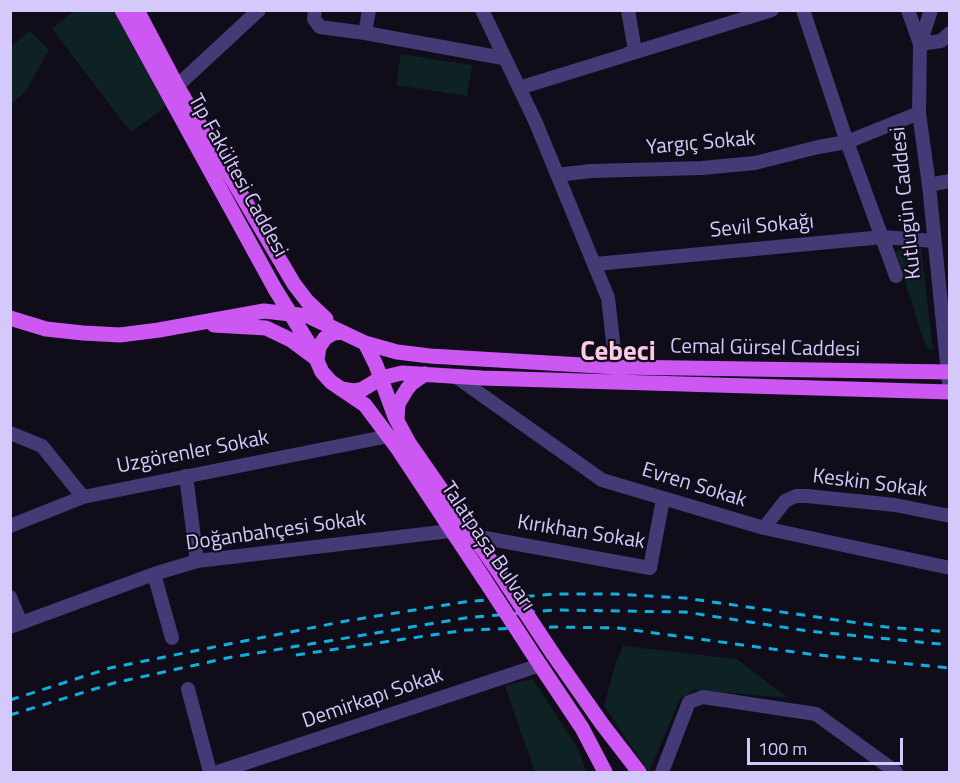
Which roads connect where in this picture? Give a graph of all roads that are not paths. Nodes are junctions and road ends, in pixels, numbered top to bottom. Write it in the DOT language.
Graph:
graph roads {
  1 [pos="122,10"];
  2 [pos="137,10"];
  3 [pos="259,10"];
  4 [pos="315,10"];
  5 [pos="369,10"];
  6 [pos="482,10"];
  7 [pos="628,10"];
  8 [pos="772,10"];
  9 [pos="803,10"];
  10 [pos="908,10"];
  11 [pos="931,10"];
  12 [pos="365,33"];
  13 [pos="947,38"];
  14 [pos="920,44"];
  15 [pos="635,51"];
  16 [pos="503,58"];
  17 [pos="177,86"];
  18 [pos="519,87"];
  19 [pos="919,113"];
  20 [pos="846,142"];
  21 [pos="557,175"];
  22 [pos="950,181"];
  23 [pos="929,185"];
  24 [pos="883,237"];
  25 [pos="934,241"];
  26 [pos="595,264"];
  27 [pos="896,276"];
  28 [pos="944,283"];
  29 [pos="290,313"];
  30 [pos="13,322"];
  31 [pos="199,323"];
  32 [pos="342,332"];
  33 [pos="365,343"];
  34 [pos="317,360"];
  35 [pos="616,367"];
  36 [pos="948,372"];
  37 [pos="425,374"];
  38 [pos="455,376"];
  39 [pos="381,378"];
  40 [pos="341,388"];
  41 [pos="949,392"];
  42 [pos="398,422"];
  43 [pos="10,433"];
  44 [pos="389,436"];
  45 [pos="186,476"];
  46 [pos="83,497"];
  47 [pos="663,499"];
  48 [pos="950,516"];
  49 [pos="10,526"];
  50 [pos="764,528"];
  51 [pos="450,531"];
  52 [pos="474,536"];
  53 [pos="197,561"];
  54 [pos="950,568"];
  55 [pos="154,574"];
  56 [pos="10,597"];
  57 [pos="16,625"];
  58 [pos="172,638"];
  59 [pos="540,665"];
  60 [pos="188,688"];
  61 [pos="210,772"];
  62 [pos="218,772"];
  63 [pos="605,772"];
  64 [pos="639,772"];
  65 [pos="662,772"];
  66 [pos="897,772"];
  1 -- 29 [label="main road, Tıp Fakültesi Caddesi"];
  2 -- 17 [label="main road, Tıp Fakültesi Caddesi"];
  3 -- 17 [label="street"];
  4 -- 12 [label="street"];
  5 -- 12 [label="street"];
  6 -- 16 [label="street"];
  7 -- 15 [label="street"];
  8 -- 15 [label="street"];
  9 -- 20 [label="street"];
  10 -- 14 [label="street"];
  11 -- 14 [label="street, Kutlugün Caddesi"];
  12 -- 16 [label="street"];
  13 -- 14 [label="street"];
  14 -- 19 [label="street, Kutlugün Caddesi"];
  15 -- 18 [label="street"];
  16 -- 18 [label="street"];
  17 -- 32 [label="main road, Tıp Fakültesi Caddesi"];
  18 -- 21 [label="street"];
  19 -- 20 [label="street, Yargıç Sokak"];
  19 -- 23 [label="street, Kutlugün Caddesi"];
  20 -- 21 [label="street, Yargıç Sokak"];
  20 -- 24 [label="street"];
  21 -- 26 [label="street"];
  22 -- 23 [label="street"];
  23 -- 25 [label="street, Kutlugün Caddesi"];
  24 -- 25 [label="street, Sevil Sokağı"];
  24 -- 26 [label="street, Sevil Sokağı"];
  24 -- 27 [label="street"];
  25 -- 28 [label="street, Kutlugün Caddesi"];
  26 -- 35 [label="street"];
  28 -- 36 [label="street, Kutlugün Caddesi"];
  29 -- 31 [label="main road"];
  29 -- 32 [label="main road"];
  29 -- 34 [label="main road, Tıp Fakültesi Caddesi"];
  30 -- 31 [label="main road"];
  31 -- 34 [label="main road"];
  32 -- 33 [label="main road"];
  32 -- 34 [label="main road"];
  33 -- 35 [label="main road, Cemal Gürsel Caddesi"];
  33 -- 39 [label="main road"];
  34 -- 40 [label="main road, Talatpaşa Bulvarı"];
  35 -- 36 [label="main road, Cemal Gürsel Caddesi"];
  36 -- 41 [label="street, Kutlugün Caddesi"];
  37 -- 38 [label="main road, Cemal Gürsel Caddesi"];
  37 -- 39 [label="main road, Cemal Gürsel Caddesi"];
  37 -- 42 [label="main road"];
  38 -- 41 [label="main road, Cemal Gürsel Caddesi"];
  38 -- 47 [label="street, Evren Sokak"];
  39 -- 40 [label="main road"];
  39 -- 42 [label="main road, Talatpaşa Bulvarı"];
  40 -- 44 [label="main road, Talatpaşa Bulvarı"];
  42 -- 52 [label="main road, Talatpaşa Bulvarı"];
  43 -- 46 [label="street"];
  44 -- 45 [label="street, Uzgörenler Sokak"];
  44 -- 51 [label="main road, Talatpaşa Bulvarı"];
  45 -- 46 [label="street, Uzgörenler Sokak"];
  45 -- 53 [label="street"];
  46 -- 49 [label="street, Uzgörenler Sokak"];
  47 -- 50 [label="street, Evren Sokak"];
  47 -- 52 [label="street, Kırıkhan Sokak"];
  48 -- 50 [label="street, Keskin Sokak"];
  50 -- 54 [label="street, Evren Sokak"];
  51 -- 53 [label="street, Doğanbahçesi Sokak"];
  51 -- 59 [label="main road, Talatpaşa Bulvarı, bridge"];
  52 -- 64 [label="main road, Talatpaşa Bulvarı, bridge"];
  53 -- 55 [label="street, Doğanbahçesi Sokak"];
  55 -- 57 [label="street, Doğanbahçesi Sokak"];
  55 -- 58 [label="street"];
  56 -- 57 [label="street"];
  59 -- 62 [label="street, Demirkapı Sokak"];
  59 -- 63 [label="main road, Talatpaşa Bulvarı"];
  60 -- 61 [label="street"];
  65 -- 66 [label="street"];
}
